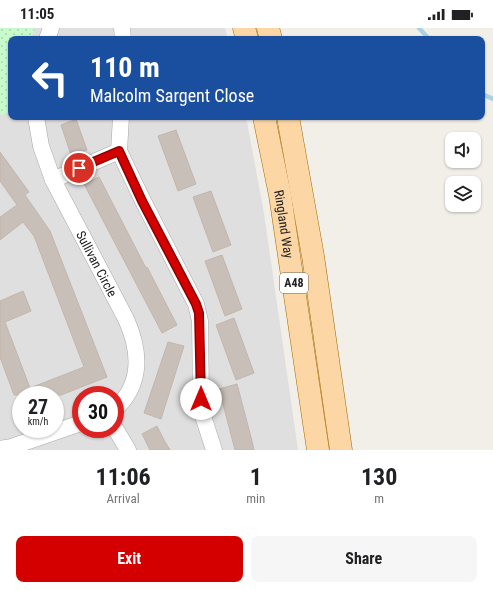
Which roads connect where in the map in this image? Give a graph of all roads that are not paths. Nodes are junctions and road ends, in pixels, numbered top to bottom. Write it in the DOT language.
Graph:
graph roads {
  1 [pos="37,120"];
  2 [pos="121,120"];
  3 [pos="265,120"];
  4 [pos="289,120"];
  5 [pos="119,151"];
  6 [pos="53,180"];
  7 [pos="124,399"];
  8 [pos="72,426"];
  9 [pos="121,438"];
  10 [pos="0,449"];
  11 [pos="128,450"];
  12 [pos="214,450"];
  13 [pos="318,450"];
  14 [pos="341,450"];
  1 -- 6 [label="street, Sullivan Circle"];
  2 -- 5 [label="street"];
  3 -- 13 [label="main road, Ringland Way / A48"];
  4 -- 14 [label="main road, Ringland Way / A48"];
  5 -- 6 [label="street"];
  5 -- 12 [label="street"];
  6 -- 7 [label="street, Sullivan Circle"];
  8 -- 10 [label="street"];
  9 -- 11 [label="street"];
}
